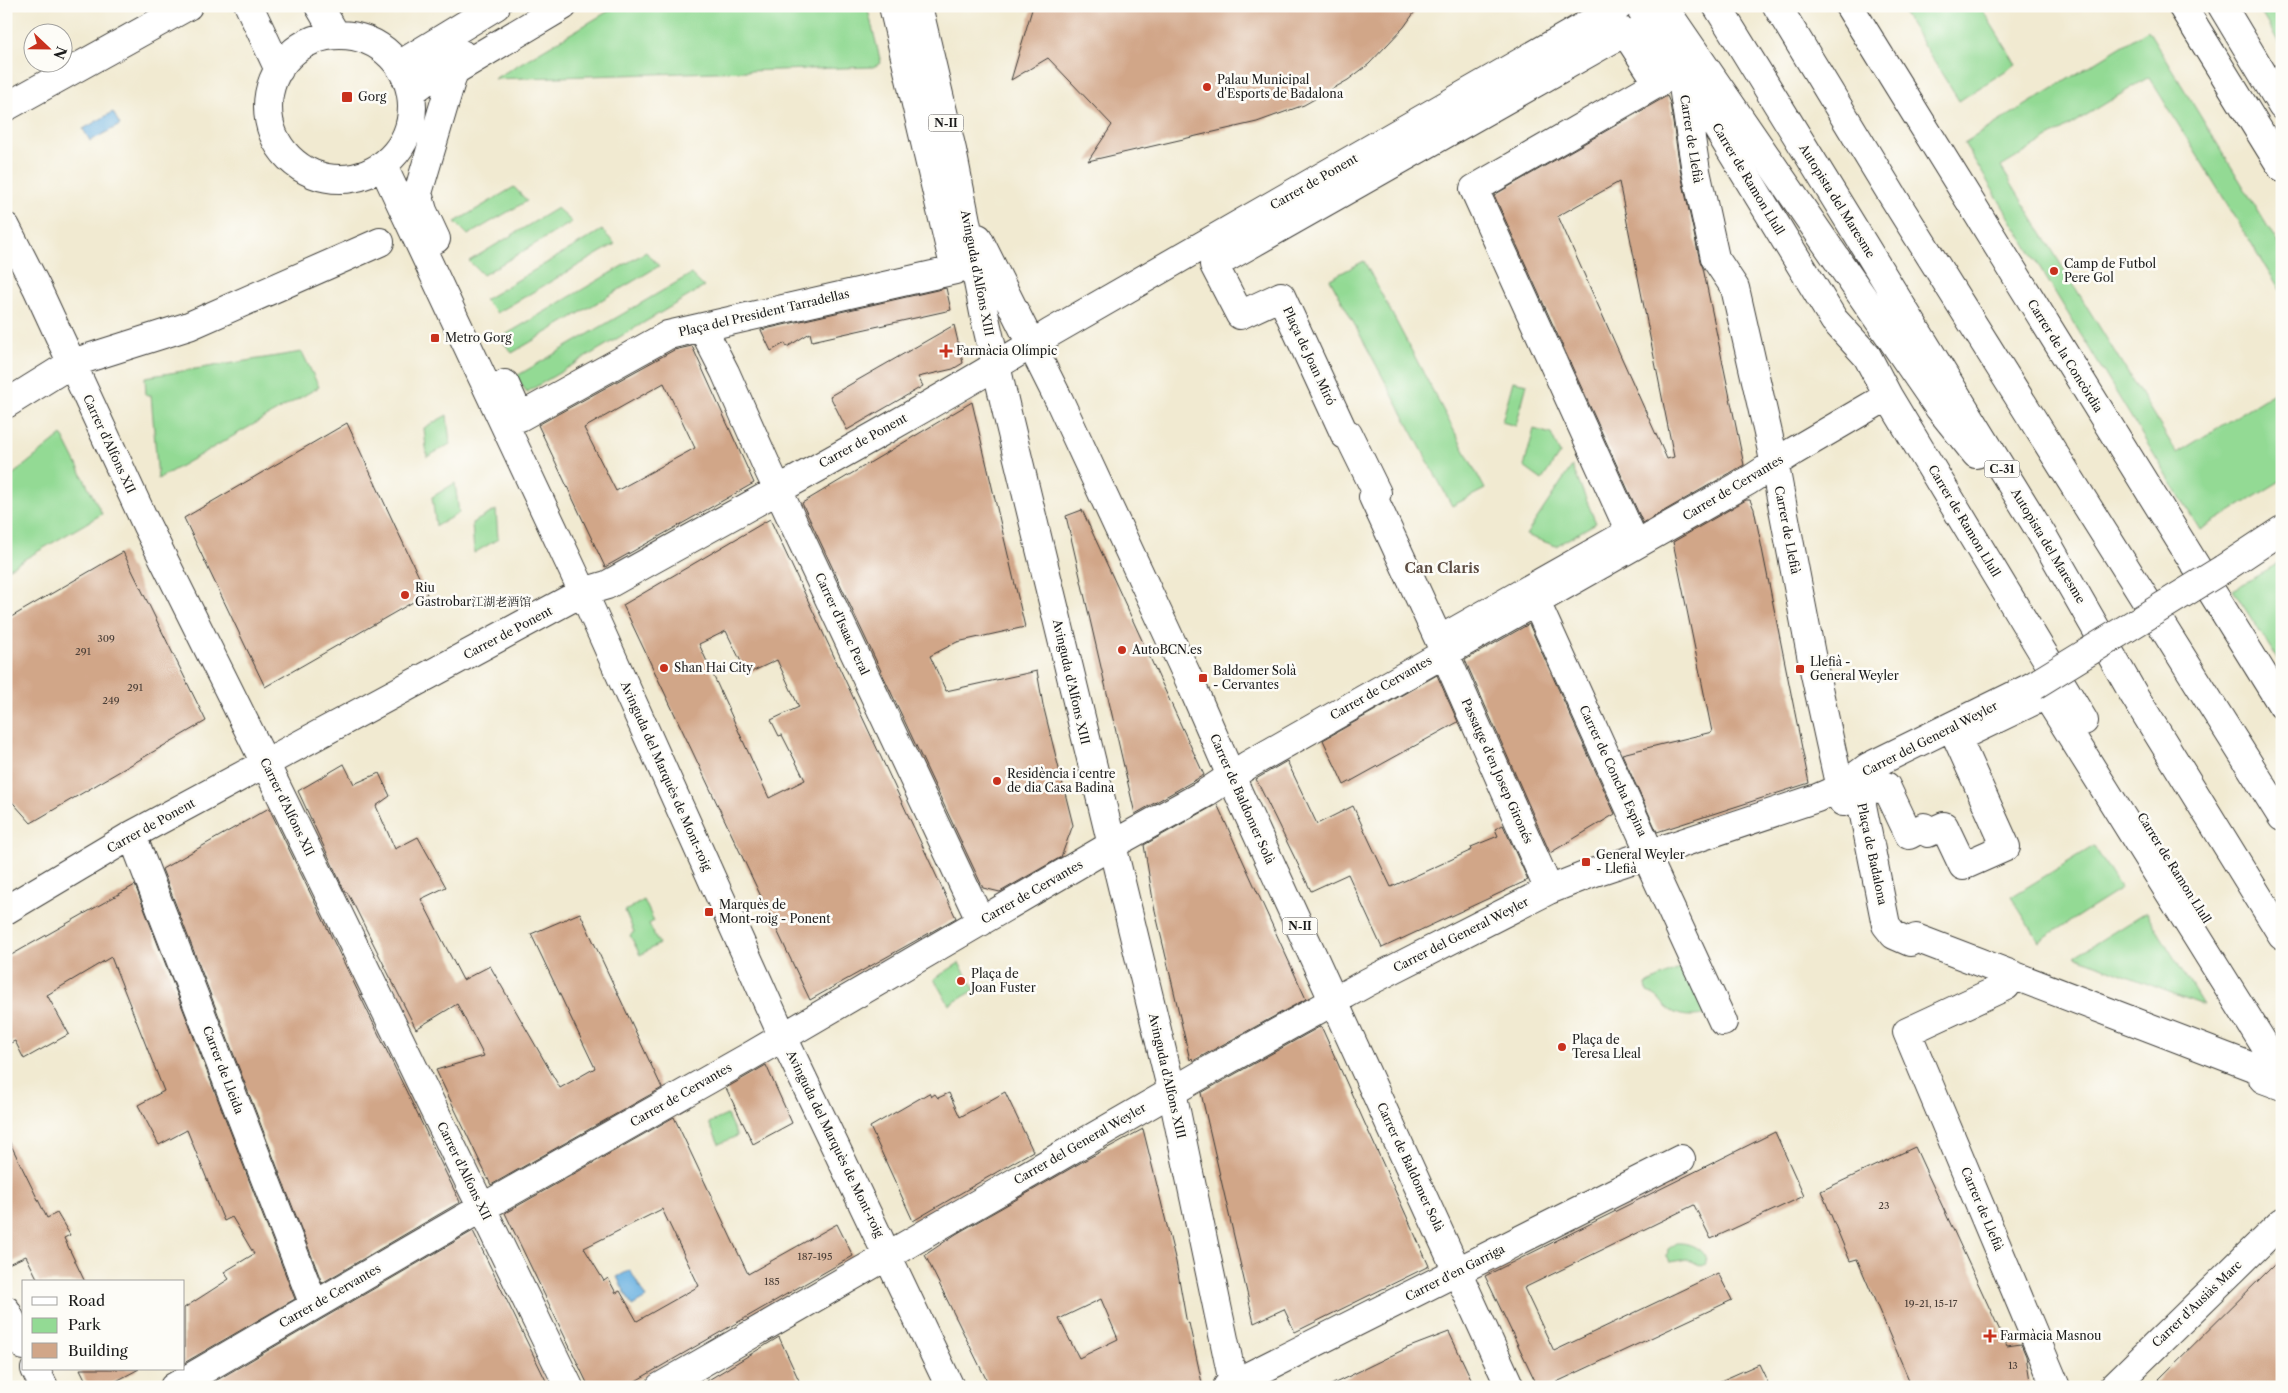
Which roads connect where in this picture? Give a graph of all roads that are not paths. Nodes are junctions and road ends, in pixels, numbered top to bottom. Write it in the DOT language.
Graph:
graph roads {
  1 [pos="188,6"];
  2 [pos="249,6"];
  3 [pos="320,6"];
  4 [pos="496,6"];
  5 [pos="547,6"];
  6 [pos="563,6"];
  7 [pos="893,6"];
  8 [pos="918,6"];
  9 [pos="1619,6"];
  10 [pos="1639,6"];
  11 [pos="1663,6"];
  12 [pos="1717,6"];
  13 [pos="1776,6"];
  14 [pos="1848,6"];
  15 [pos="2182,6"];
  16 [pos="2222,6"];
  17 [pos="336,35"];
  18 [pos="399,65"];
  19 [pos="1680,67"];
  20 [pos="279,70"];
  21 [pos="411,92"];
  22 [pos="2282,106"];
  23 [pos="6,107"];
  24 [pos="383,166"];
  25 [pos="2282,168"];
  26 [pos="1474,189"];
  27 [pos="966,215"];
  28 [pos="6,227"];
  29 [pos="380,242"];
  30 [pos="702,327"];
  31 [pos="1013,356"];
  32 [pos="72,363"];
  33 [pos="1888,396"];
  34 [pos="6,404"];
  35 [pos="1774,464"];
  36 [pos="779,490"];
  37 [pos="2282,530"];
  38 [pos="2043,536"];
  39 [pos="583,592"];
  40 [pos="1536,602"];
  41 [pos="1444,652"];
  42 [pos="2282,705"];
  43 [pos="265,763"];
  44 [pos="1232,776"];
  45 [pos="1840,788"];
  46 [pos="2282,817"];
  47 [pos="132,835"];
  48 [pos="1110,846"];
  49 [pos="1650,853"];
  50 [pos="1549,890"];
  51 [pos="6,910"];
  52 [pos="981,922"];
  53 [pos="2282,935"];
  54 [pos="2006,986"];
  55 [pos="1335,1001"];
  56 [pos="1723,1022"];
  57 [pos="783,1037"];
  58 [pos="2282,1042"];
  59 [pos="2282,1073"];
  60 [pos="2282,1086"];
  61 [pos="1172,1092"];
  62 [pos="2282,1093"];
  63 [pos="1681,1159"];
  64 [pos="482,1208"];
  65 [pos="2282,1222"];
  66 [pos="888,1254"];
  67 [pos="1458,1272"];
  68 [pos="314,1305"];
  69 [pos="6,1310"];
  70 [pos="22,1342"];
  71 [pos="36,1370"];
  72 [pos="1231,1386"];
  73 [pos="44,1387"];
  74 [pos="174,1387"];
  75 [pos="570,1387"];
  76 [pos="660,1387"];
  77 [pos="950,1387"];
  78 [pos="1510,1387"];
  79 [pos="2056,1387"];
  80 [pos="2113,1387"];
  1 -- 23 [label="main road"];
  2 -- 20 [label="main road"];
  3 -- 17 [label="main road"];
  4 -- 18 [label="main road"];
  5 -- 21 [label="main road"];
  6 -- 30 [label="main road, Plaça del President Tarradellas"];
  7 -- 30 [label="main road, Plaça del President Tarradellas"];
  8 -- 27 [label="main road, Avinguda d'Alfons XIII / N-II"];
  9 -- 31 [label="main road, Carrer de Ponent"];
  10 -- 19 [label="main road, Carrer de Ramon Llull"];
  11 -- 38 [label="main road"];
  12 -- 38 [label="main road, Autopista del Maresme / C-31"];
  13 -- 46 [label="main road"];
  14 -- 42 [label="main road, Carrer de la Concòrdia"];
  15 -- 25 [label="main road"];
  16 -- 22 [label="main road"];
  17 -- 18 [label="main road"];
  17 -- 20 [label="main road"];
  18 -- 21 [label="main road"];
  19 -- 33 [label="main road, Carrer de Ramon Llull"];
  19 -- 35 [label="main road, Carrer de Llefià"];
  20 -- 24 [label="main road"];
  21 -- 24 [label="main road"];
  24 -- 39 [label="main road, Avinguda del Marquès de Mont-roig"];
  26 -- 26 [label="main road, Plaça de Joan Miró"];
  27 -- 31 [label="main road, Carrer de Baldomer Solà / N-II"];
  27 -- 31 [label="main road, Avinguda d'Alfons XIII / N-II"];
  28 -- 32 [label="main road, Carrer d'Alfons XII"];
  29 -- 32 [label="main road"];
  30 -- 36 [label="main road, Carrer d'Isaac Peral"];
  31 -- 36 [label="main road, Carrer de Ponent"];
  31 -- 44 [label="main road, Carrer de Baldomer Solà / N-II"];
  31 -- 48 [label="main road, Avinguda d'Alfons XIII / N-II"];
  32 -- 34 [label="main road"];
  32 -- 43 [label="main road, Carrer d'Alfons XII"];
  33 -- 35 [label="main road, Carrer de Cervantes"];
  33 -- 58 [label="main road, Carrer de Ramon Llull"];
  35 -- 40 [label="main road, Carrer de Cervantes"];
  35 -- 45 [label="main road, Carrer de Llefià"];
  36 -- 39 [label="main road, Carrer de Ponent"];
  36 -- 52 [label="main road, Carrer d'Isaac Peral"];
  37 -- 45 [label="main road, Carrer del General Weyler, bridge"];
  38 -- 53 [label="main road, Autopista del Maresme / C-31"];
  39 -- 43 [label="main road, Carrer de Ponent"];
  39 -- 57 [label="main road, Avinguda del Marquès de Mont-roig"];
  40 -- 41 [label="main road, Carrer de Cervantes"];
  40 -- 49 [label="main road, Carrer de Concha Espina"];
  41 -- 44 [label="main road, Carrer de Cervantes"];
  41 -- 50 [label="main road, Passatge d'en Josep Gironés"];
  43 -- 47 [label="main road, Carrer de Ponent"];
  43 -- 64 [label="main road, Carrer d'Alfons XII"];
  44 -- 48 [label="main road, Carrer de Cervantes"];
  44 -- 55 [label="main road, Carrer de Baldomer Solà / N-II"];
  45 -- 49 [label="main road, Carrer del General Weyler"];
  45 -- 54 [label="main road, Carrer de Llefià"];
  47 -- 51 [label="main road, Carrer de Ponent"];
  47 -- 68 [label="main road, Carrer de Lleida"];
  48 -- 52 [label="main road, Carrer de Cervantes"];
  48 -- 61 [label="main road, Avinguda d'Alfons XIII / N-II"];
  49 -- 50 [label="main road, Carrer del General Weyler"];
  49 -- 56 [label="main road, Carrer de Concha Espina"];
  50 -- 55 [label="main road, Carrer del General Weyler"];
  52 -- 57 [label="main road, Carrer de Cervantes"];
  54 -- 62 [label="main road"];
  54 -- 79 [label="main road, Carrer de Llefià"];
  55 -- 61 [label="main road, Carrer del General Weyler"];
  55 -- 67 [label="main road, Carrer de Baldomer Solà / N-II"];
  57 -- 64 [label="main road, Carrer de Cervantes"];
  57 -- 66 [label="main road, Avinguda del Marquès de Mont-roig"];
  59 -- 60 [label="main road, Plaça de Badalona"];
  61 -- 66 [label="main road, Carrer del General Weyler"];
  61 -- 72 [label="main road, Avinguda d'Alfons XIII / N-II"];
  63 -- 67 [label="main road, Carrer d'en Garriga"];
  64 -- 68 [label="main road, Carrer de Cervantes"];
  64 -- 75 [label="main road, Carrer d'Alfons XII"];
  65 -- 80 [label="main road, Carrer d'Ausiàs Marc"];
  66 -- 76 [label="main road, Carrer del General Weyler"];
  66 -- 77 [label="main road, Avinguda del Marquès de Mont-roig"];
  67 -- 72 [label="main road, Carrer d'en Garriga"];
  67 -- 78 [label="main road, Carrer de Baldomer Solà / N-II"];
  68 -- 74 [label="main road, Carrer de Cervantes"];
  69 -- 70 [label="main road"];
  71 -- 73 [label="main road"];
}
